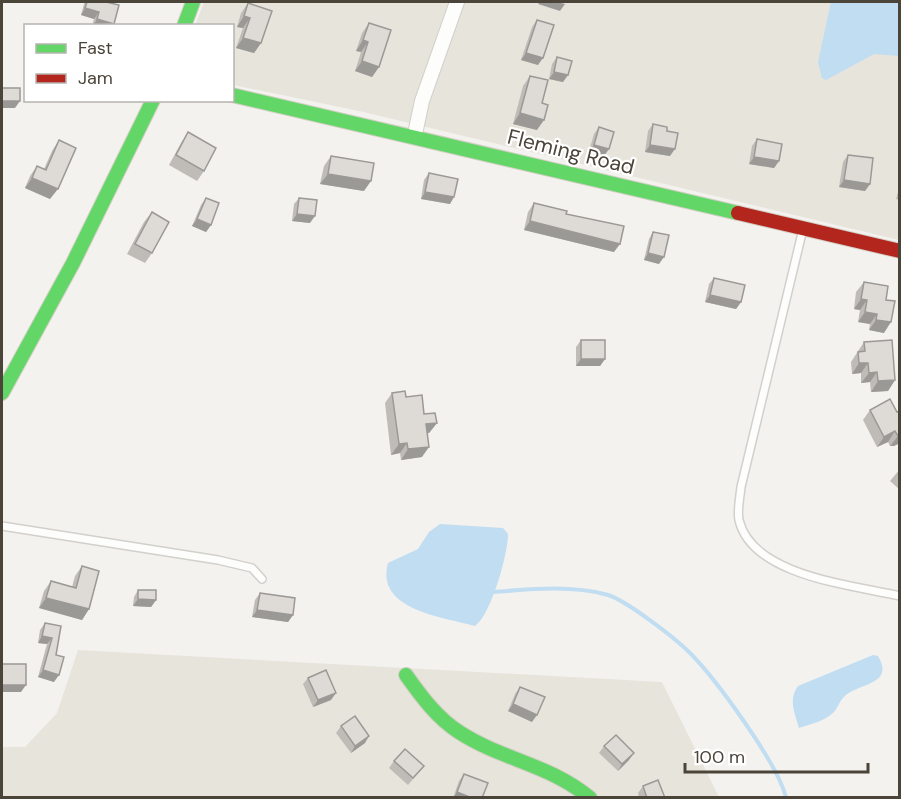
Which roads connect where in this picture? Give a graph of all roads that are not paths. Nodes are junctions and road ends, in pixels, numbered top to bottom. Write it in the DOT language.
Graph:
graph roads {
  1 [pos="193,2"];
  2 [pos="457,2"];
  3 [pos="185,24"];
  4 [pos="234,95"];
  5 [pos="152,102"];
  6 [pos="415,134"];
  7 [pos="802,229"];
  8 [pos="900,251"];
  9 [pos="2,393"];
  10 [pos="2,526"];
  11 [pos="262,579"];
  12 [pos="900,596"];
  13 [pos="406,675"];
  14 [pos="590,798"];
  1 -- 3 [label="street"];
  2 -- 6 [label="street"];
  4 -- 6 [label="street, Fleming Road"];
  5 -- 9 [label="street"];
  6 -- 7 [label="street, Fleming Road"];
  7 -- 8 [label="street, Fleming Road"];
  7 -- 12 [label="lane"];
  10 -- 11 [label="lane"];
  13 -- 14 [label="street"];
}
